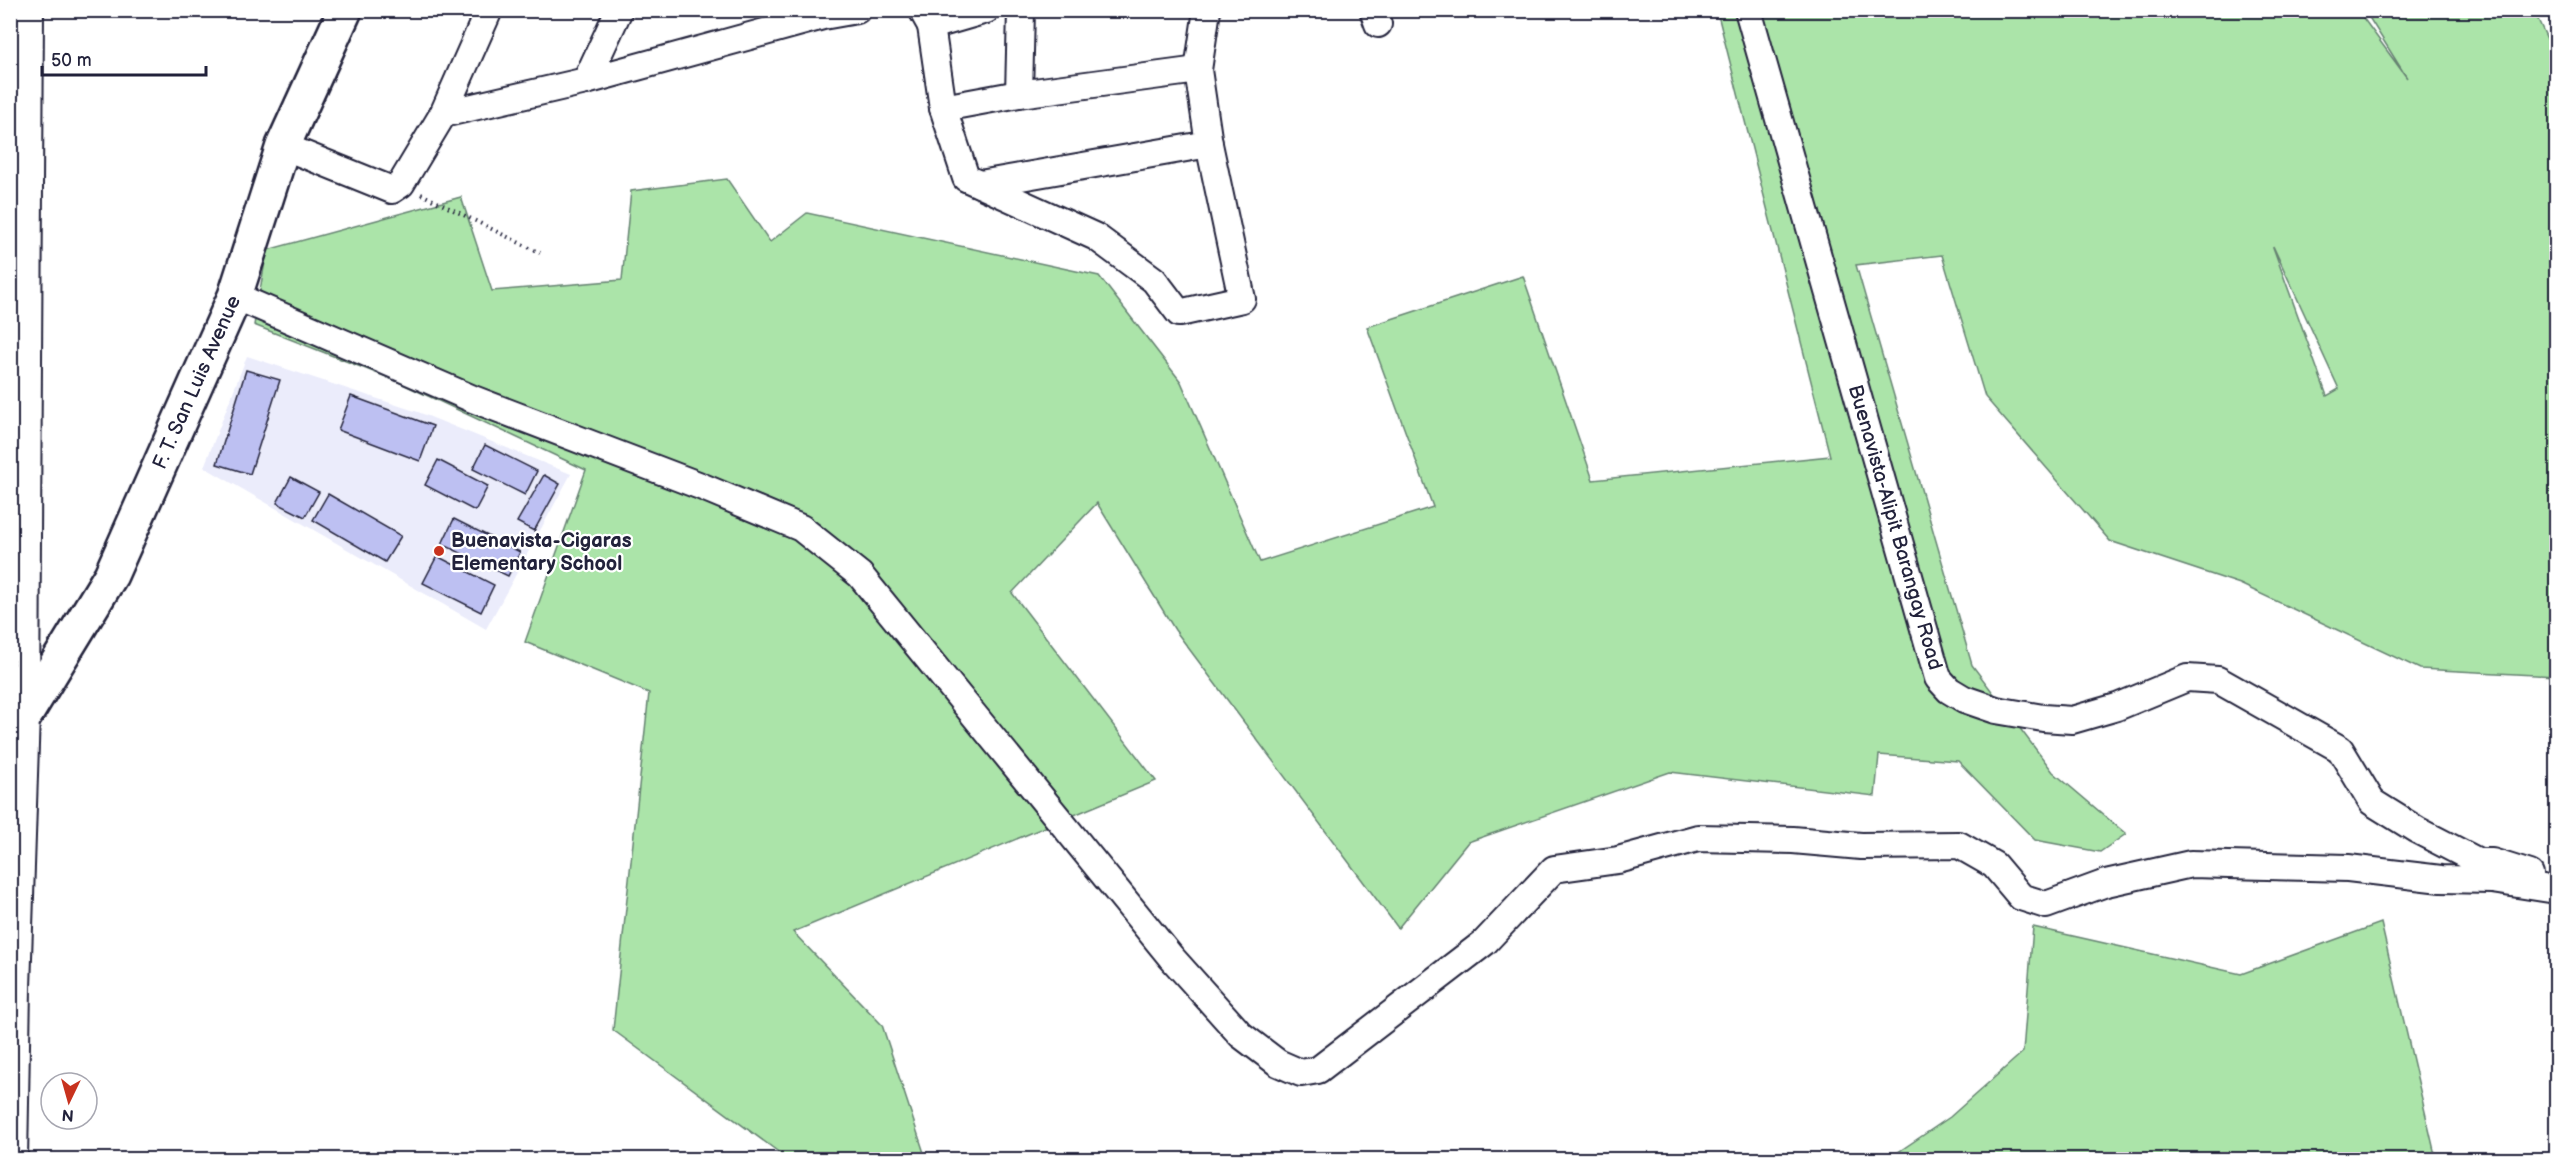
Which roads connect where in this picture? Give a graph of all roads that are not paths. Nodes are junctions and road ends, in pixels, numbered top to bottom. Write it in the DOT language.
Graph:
graph roads {
  1 [pos="30,10"];
  2 [pos="345,10"];
  3 [pos="489,10"];
  4 [pos="619,10"];
  5 [pos="857,10"];
  6 [pos="986,10"];
  7 [pos="1022,10"];
  8 [pos="1207,10"];
  9 [pos="1748,10"];
  10 [pos="926,19"];
  11 [pos="1198,70"];
  12 [pos="586,81"];
  13 [pos="1019,94"];
  14 [pos="943,108"];
  15 [pos="443,114"];
  16 [pos="1209,144"];
  17 [pos="283,146"];
  18 [pos="980,184"];
  19 [pos="235,296"];
  20 [pos="19,725"];
  21 [pos="2556,885"];
  22 [pos="2556,890"];
  23 [pos="14,1160"];
  1 -- 20 [label="street"];
  2 -- 17 [label="main road, F. T. San Luis Avenue"];
  3 -- 15 [label="street"];
  4 -- 12 [label="street"];
  5 -- 12 [label="street"];
  6 -- 10 [label="street"];
  7 -- 13 [label="street"];
  8 -- 11 [label="street"];
  9 -- 21 [label="street, Buenavista-Alipit Barangay Road"];
  10 -- 14 [label="street"];
  11 -- 13 [label="street"];
  11 -- 16 [label="street"];
  12 -- 15 [label="street"];
  13 -- 14 [label="street"];
  14 -- 18 [label="street"];
  15 -- 17 [label="street"];
  16 -- 18 [label="street"];
  16 -- 18 [label="street"];
  17 -- 19 [label="main road, F. T. San Luis Avenue"];
  19 -- 20 [label="main road, F. T. San Luis Avenue"];
  19 -- 22 [label="street"];
  20 -- 23 [label="street"];
}
